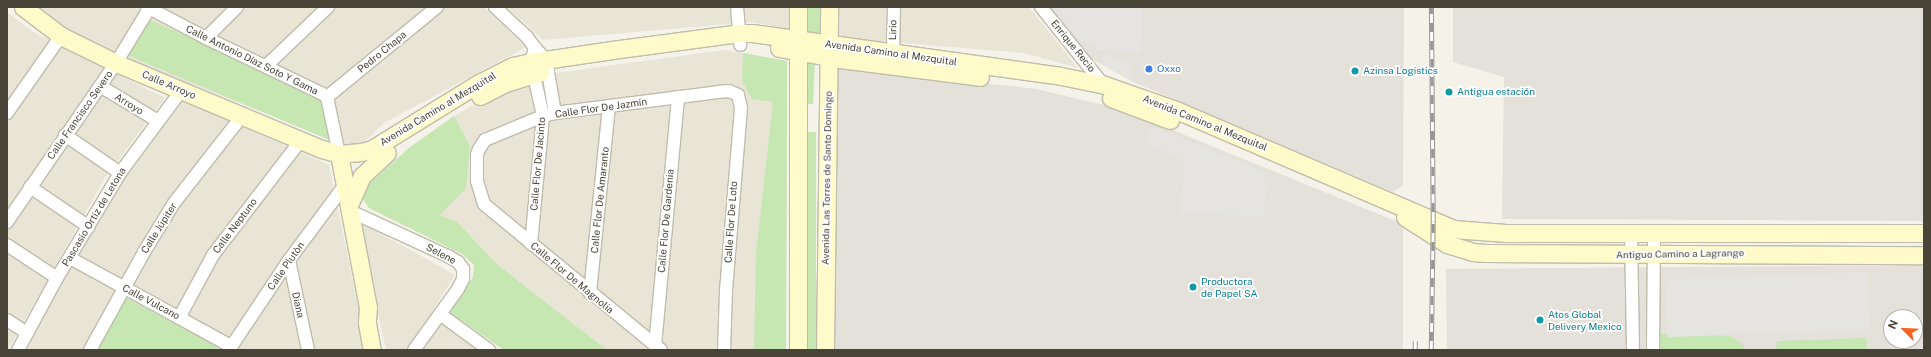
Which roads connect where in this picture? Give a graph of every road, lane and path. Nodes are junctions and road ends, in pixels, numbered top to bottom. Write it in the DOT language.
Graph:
graph roads {
  1 [pos="23,7"];
  2 [pos="149,7"];
  3 [pos="237,7"];
  4 [pos="328,7"];
  5 [pos="437,7"];
  6 [pos="495,7"];
  7 [pos="737,7"];
  8 [pos="798,7"];
  9 [pos="829,7"];
  10 [pos="894,7"];
  11 [pos="1041,7"];
  12 [pos="61,36"];
  13 [pos="206,38"];
  14 [pos="739,39"];
  15 [pos="799,46"];
  16 [pos="828,51"];
  17 [pos="893,54"];
  18 [pos="116,63"];
  19 [pos="539,63"];
  20 [pos="266,66"];
  21 [pos="100,86"];
  22 [pos="181,91"];
  23 [pos="1105,91"];
  24 [pos="738,95"];
  25 [pos="327,97"];
  26 [pos="678,97"];
  27 [pos="609,106"];
  28 [pos="7,113"];
  29 [pos="555,113"];
  30 [pos="242,116"];
  31 [pos="543,116"];
  32 [pos="158,121"];
  33 [pos="828,124"];
  34 [pos="799,131"];
  35 [pos="65,135"];
  36 [pos="301,140"];
  37 [pos="319,148"];
  38 [pos="379,151"];
  39 [pos="344,159"];
  40 [pos="120,173"];
  41 [pos="345,183"];
  42 [pos="30,187"];
  43 [pos="484,204"];
  44 [pos="349,208"];
  45 [pos="7,222"];
  46 [pos="89,227"];
  47 [pos="1439,232"];
  48 [pos="1654,232"];
  49 [pos="1506,233"];
  50 [pos="1631,233"];
  51 [pos="1924,233"];
  52 [pos="7,244"];
  53 [pos="531,244"];
  54 [pos="1506,254"];
  55 [pos="1632,255"];
  56 [pos="1654,255"];
  57 [pos="1924,255"];
  58 [pos="70,258"];
  59 [pos="289,260"];
  60 [pos="57,278"];
  61 [pos="125,288"];
  62 [pos="590,293"];
  63 [pos="368,307"];
  64 [pos="440,314"];
  65 [pos="179,318"];
  66 [pos="7,320"];
  67 [pos="27,333"];
  68 [pos="305,335"];
  69 [pos="230,348"];
  70 [pos="658,348"];
  71 [pos="18,350"];
  72 [pos="90,350"];
  73 [pos="297,350"];
  74 [pos="308,350"];
  75 [pos="372,350"];
  76 [pos="382,350"];
  77 [pos="414,350"];
  78 [pos="489,350"];
  79 [pos="724,350"];
  80 [pos="798,350"];
  81 [pos="825,350"];
  82 [pos="1633,350"];
  83 [pos="1653,350"];
  1 -- 12 [label="street, Calle Arroyo"];
  2 -- 13 [label="street, Calle Antonio Díaz Soto Y Gama"];
  2 -- 18 [label="street, Calle Francisco Severo"];
  3 -- 13 [label="street"];
  4 -- 20 [label="street"];
  5 -- 25 [label="street, Pedro Chapa"];
  6 -- 19 [label="street"];
  7 -- 14 [label="street"];
  8 -- 15 [label="street"];
  9 -- 16 [label="street, Avenida Las Torres de Santo Domingo"];
  10 -- 17 [label="street, Lirio"];
  11 -- 23 [label="street, Enrique Recio"];
  12 -- 18 [label="street, Calle Arroyo"];
  12 -- 28 [label="street"];
  13 -- 20 [label="street, Calle Antonio Díaz Soto Y Gama"];
  14 -- 15 [label="street, Avenida Camino al Mezquital"];
  14 -- 19 [label="street, Avenida Camino al Mezquital"];
  15 -- 16 [label="street, Avenida Camino al Mezquital"];
  15 -- 34 [label="street"];
  16 -- 17 [label="street, Avenida Camino al Mezquital"];
  16 -- 23 [label="street, Avenida Camino al Mezquital"];
  16 -- 33 [label="street, Avenida Las Torres de Santo Domingo"];
  17 -- 23 [label="street, Avenida Camino al Mezquital"];
  18 -- 21 [label="street, Calle Francisco Severo"];
  18 -- 22 [label="street, Calle Arroyo"];
  19 -- 29 [label="street, Calle Flor De Jacinto"];
  19 -- 31 [label="street, Calle Flor De Jacinto"];
  19 -- 38 [label="street, Avenida Camino al Mezquital"];
  20 -- 25 [label="street, Calle Antonio Díaz Soto Y Gama"];
  21 -- 32 [label="street, Arroyo"];
  21 -- 35 [label="street, Calle Francisco Severo"];
  22 -- 30 [label="street, Calle Arroyo"];
  22 -- 32 [label="street, Pascasio Ortiz de Letona"];
  23 -- 47 [label="street, Avenida Camino al Mezquital"];
  24 -- 26 [label="street, Calle Flor De Jazmín"];
  24 -- 79 [label="street, Calle Flor De Loto"];
  25 -- 39 [label="street, Calle Antonio Díaz Soto Y Gama"];
  26 -- 27 [label="street, Calle Flor De Jazmín"];
  26 -- 70 [label="street, Calle Flor De Gardenia"];
  27 -- 29 [label="street, Calle Flor De Jazmín"];
  27 -- 62 [label="street, Calle Flor De Amaranto"];
  29 -- 31 [label="street, Calle Flor De Jazmín"];
  30 -- 36 [label="street, Calle Arroyo"];
  30 -- 61 [label="street, Calle Júpiter"];
  31 -- 43 [label="street, Calle Flor De Jazmín"];
  31 -- 53 [label="street, Calle Flor De Jacinto"];
  32 -- 40 [label="street, Pascasio Ortiz de Letona"];
  33 -- 34 [label="street"];
  33 -- 81 [label="street, Avenida Las Torres de Santo Domingo"];
  34 -- 80 [label="street"];
  35 -- 40 [label="street"];
  35 -- 42 [label="street, Calle Francisco Severo"];
  36 -- 37 [label="street, Calle Arroyo"];
  36 -- 65 [label="street, Calle Neptuno"];
  37 -- 39 [label="street, Calle Arroyo"];
  37 -- 41 [label="street"];
  38 -- 39 [label="street, Avenida Camino al Mezquital"];
  38 -- 44 [label="street"];
  39 -- 41 [label="street"];
  40 -- 46 [label="street, Pascasio Ortiz de Letona"];
  41 -- 44 [label="street"];
  41 -- 59 [label="street, Calle Plutòn"];
  42 -- 45 [label="street, Calle Francisco Severo"];
  42 -- 46 [label="street"];
  43 -- 53 [label="street, Calle Flor De Magnolia"];
  44 -- 63 [label="street"];
  44 -- 64 [label="street, Selene"];
  46 -- 58 [label="street, Pascasio Ortiz de Letona"];
  47 -- 49 [label="street, Antiguo Camino a Lagrange"];
  47 -- 54 [label="street, Antiguo Camino a Lagrange"];
  48 -- 50 [label="street, Antiguo Camino a Lagrange"];
  48 -- 51 [label="street, Antiguo Camino a Lagrange"];
  48 -- 56 [label="street"];
  49 -- 50 [label="street, Antiguo Camino a Lagrange"];
  49 -- 54 [label="street"];
  50 -- 55 [label="street"];
  52 -- 60 [label="street"];
  53 -- 62 [label="street, Calle Flor De Magnolia"];
  54 -- 55 [label="street, Antiguo Camino a Lagrange"];
  55 -- 56 [label="street, Antiguo Camino a Lagrange"];
  55 -- 82 [label="street"];
  56 -- 57 [label="street, Antiguo Camino a Lagrange"];
  56 -- 83 [label="street"];
  58 -- 60 [label="street, Pascasio Ortiz de Letona"];
  58 -- 61 [label="street, Calle Vulcano"];
  59 -- 68 [label="street, Diana"];
  59 -- 69 [label="street, Calle Plutòn"];
  60 -- 67 [label="street, Pascasio Ortiz de Letona"];
  61 -- 65 [label="street, Calle Vulcano"];
  61 -- 72 [label="street, Calle Júpiter"];
  62 -- 70 [label="street, Calle Flor De Magnolia"];
  63 -- 75 [label="street"];
  63 -- 76 [label="street"];
  64 -- 77 [label="street, Selene"];
  64 -- 78 [label="street"];
  65 -- 69 [label="street, Calle Vulcano"];
  66 -- 67 [label="street"];
  67 -- 71 [label="street, Pascasio Ortiz de Letona"];
  68 -- 73 [label="street"];
  68 -- 74 [label="street, Diana"];
}
